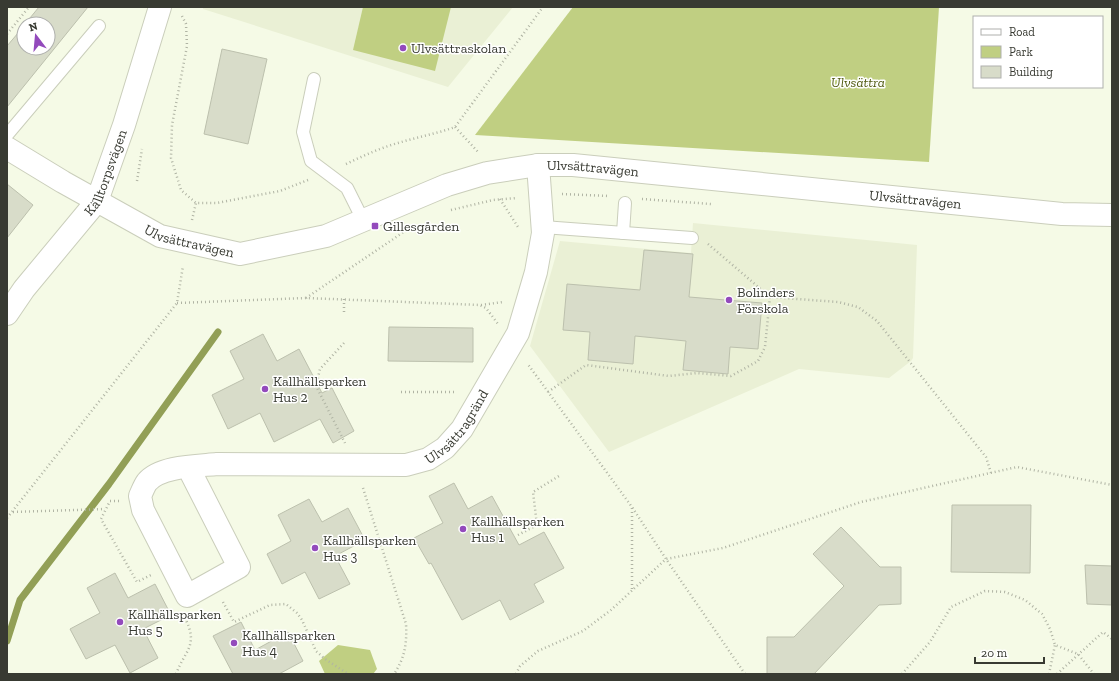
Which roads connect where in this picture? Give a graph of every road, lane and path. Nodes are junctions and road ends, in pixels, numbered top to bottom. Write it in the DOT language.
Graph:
graph roads {
  1 [pos="29,7"];
  2 [pos="160,7"];
  3 [pos="99,26"];
  4 [pos="7,34"];
  5 [pos="314,79"];
  6 [pos="455,127"];
  7 [pos="7,135"];
  8 [pos="7,148"];
  9 [pos="482,155"];
  10 [pos="538,165"];
  11 [pos="541,195"];
  12 [pos="639,198"];
  13 [pos="500,199"];
  14 [pos="620,200"];
  15 [pos="97,201"];
  16 [pos="196,203"];
  17 [pos="718,204"];
  18 [pos="450,210"];
  19 [pos="1112,215"];
  20 [pos="364,220"];
  21 [pos="421,222"];
  22 [pos="191,225"];
  23 [pos="543,227"];
  24 [pos="521,231"];
  25 [pos="623,233"];
  26 [pos="692,238"];
  27 [pos="183,266"];
  28 [pos="770,297"];
  29 [pos="306,298"];
  30 [pos="344,299"];
  31 [pos="510,301"];
  32 [pos="480,305"];
  33 [pos="344,312"];
  34 [pos="7,314"];
  35 [pos="344,343"];
  36 [pos="401,392"];
  37 [pos="484,392"];
  38 [pos="548,392"];
  39 [pos="356,466"];
  40 [pos="188,467"];
  41 [pos="991,473"];
  42 [pos="559,476"];
  43 [pos="1112,485"];
  44 [pos="141,500"];
  45 [pos="632,507"];
  46 [pos="105,509"];
  47 [pos="12,512"];
  48 [pos="7,518"];
  49 [pos="518,535"];
  50 [pos="171,565"];
  51 [pos="213,582"];
  52 [pos="632,589"];
  53 [pos="187,596"];
  54 [pos="1112,640"];
  55 [pos="1054,645"];
  56 [pos="1078,654"];
  57 [pos="176,674"];
  58 [pos="348,674"];
  59 [pos="394,674"];
  60 [pos="745,674"];
  61 [pos="902,674"];
  62 [pos="1049,674"];
  63 [pos="1057,674"];
  64 [pos="1094,674"];
  1 -- 4 [label="path"];
  2 -- 15 [label="street, Källtorpsvägen"];
  3 -- 7 [label="lane"];
  5 -- 20 [label="lane"];
  6 -- 9 [label="path"];
  8 -- 15 [label="street, Ulvsättravägen"];
  10 -- 11 [label="street, Ulvsättragränd"];
  10 -- 19 [label="street, Ulvsättravägen"];
  10 -- 20 [label="street, Ulvsättravägen"];
  11 -- 13 [label="path"];
  11 -- 14 [label="path"];
  11 -- 23 [label="street, Ulvsättragränd"];
  12 -- 17 [label="path"];
  13 -- 18 [label="path"];
  13 -- 24 [label="path"];
  14 -- 25 [label="lane"];
  15 -- 20 [label="street, Ulvsättravägen"];
  15 -- 34 [label="street, Källtorpsvägen"];
  16 -- 22 [label="path"];
  21 -- 29 [label="path"];
  23 -- 25 [label="lane"];
  23 -- 37 [label="street, Ulvsättragränd"];
  25 -- 26 [label="lane"];
  26 -- 28 [label="path"];
  27 -- 47 [label="path"];
  28 -- 38 [label="path"];
  28 -- 41 [label="path"];
  30 -- 33 [label="path"];
  31 -- 32 [label="path"];
  35 -- 39 [label="path"];
  36 -- 37 [label="path"];
  37 -- 39 [label="street, Ulvsättragränd"];
  39 -- 40 [label="street, Ulvsättragränd"];
  39 -- 59 [label="path"];
  40 -- 44 [label="street, Ulvsättragränd"];
  40 -- 51 [label="street"];
  41 -- 43 [label="path"];
  41 -- 60 [label="path"];
  42 -- 49 [label="path"];
  44 -- 46 [label="path"];
  44 -- 50 [label="street"];
  45 -- 52 [label="path"];
  46 -- 47 [label="path"];
  46 -- 50 [label="path"];
  47 -- 48 [label="path"];
  50 -- 53 [label="street"];
  51 -- 53 [label="street"];
  51 -- 58 [label="path"];
  53 -- 57 [label="path"];
  54 -- 56 [label="path"];
  55 -- 56 [label="path"];
  55 -- 61 [label="path"];
  55 -- 62 [label="path"];
  56 -- 63 [label="path"];
  56 -- 64 [label="path"];
}
